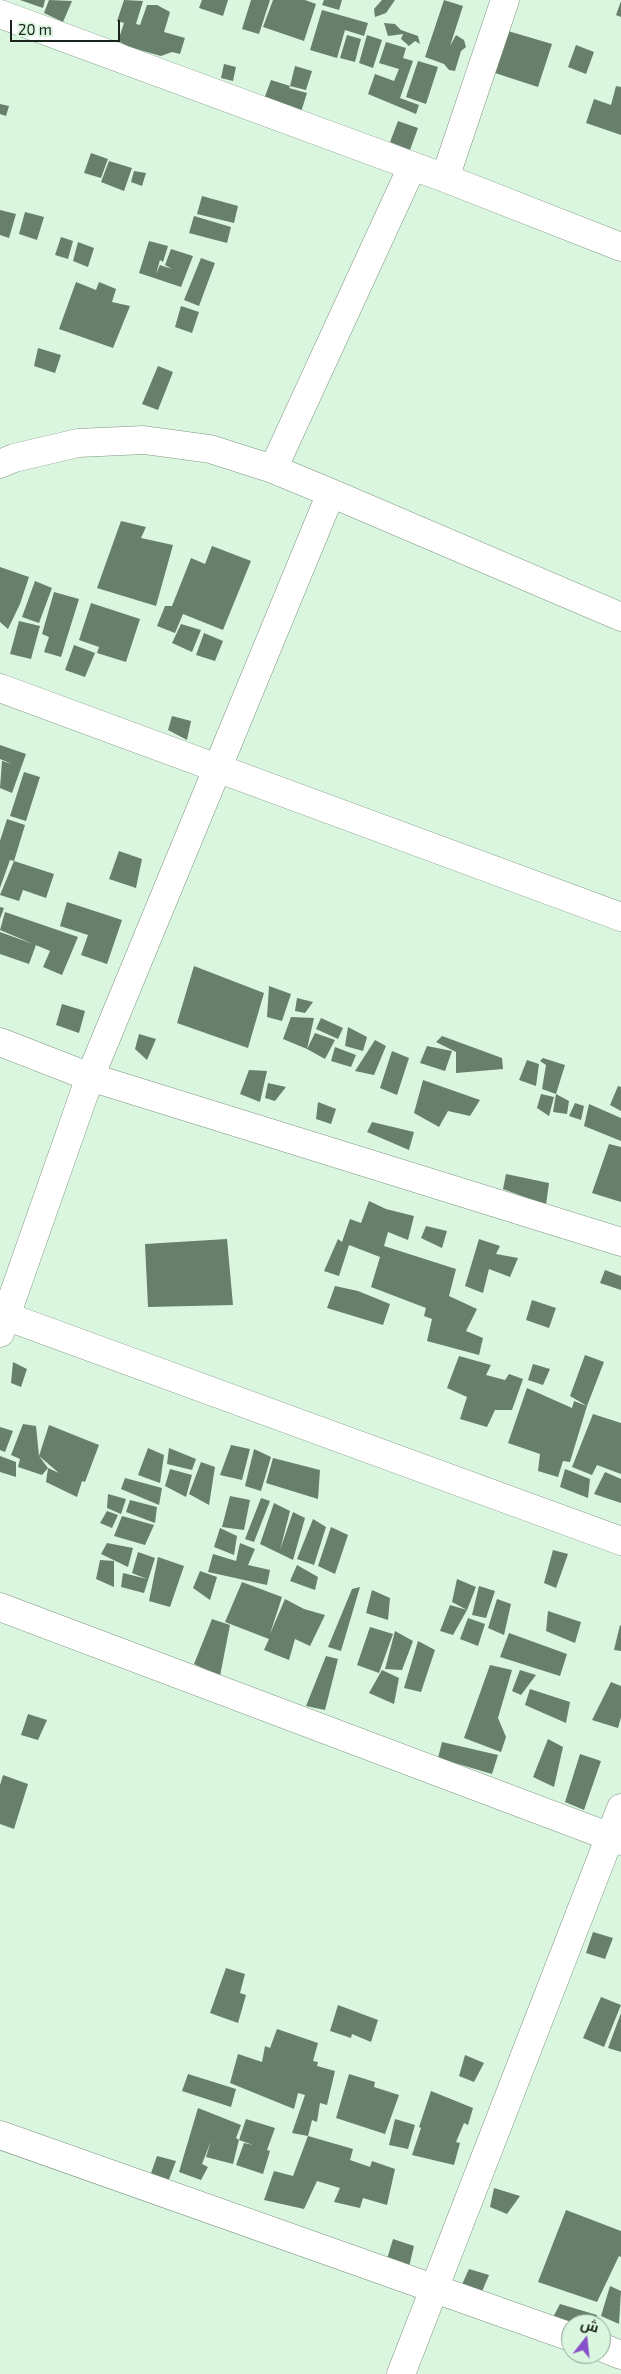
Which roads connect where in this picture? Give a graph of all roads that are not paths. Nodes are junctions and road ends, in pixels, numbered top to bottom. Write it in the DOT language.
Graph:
graph roads {
  1 [pos="505,0"];
  2 [pos="0,14"];
  3 [pos="412,167"];
  4 [pos="445,178"];
  5 [pos="621,247"];
  6 [pos="0,464"];
  7 [pos="273,469"];
  8 [pos="331,493"];
  9 [pos="621,617"];
  10 [pos="0,688"];
  11 [pos="216,769"];
  12 [pos="621,917"];
  13 [pos="0,1042"];
  14 [pos="90,1077"];
  15 [pos="621,1242"];
  16 [pos="2,1321"];
  17 [pos="621,1541"];
  18 [pos="0,1607"];
  19 [pos="621,1808"];
  20 [pos="615,1839"];
  21 [pos="0,2135"];
  22 [pos="433,2288"];
  23 [pos="561,2333"];
  24 [pos="401,2374"];
  1 -- 4 [label="street"];
  2 -- 3 [label="street"];
  3 -- 4 [label="street"];
  3 -- 7 [label="street"];
  4 -- 5 [label="street"];
  6 -- 7 [label="street"];
  7 -- 8 [label="street"];
  8 -- 9 [label="street"];
  8 -- 11 [label="street"];
  10 -- 11 [label="street"];
  11 -- 12 [label="street"];
  11 -- 14 [label="street"];
  13 -- 14 [label="street"];
  14 -- 15 [label="street"];
  14 -- 16 [label="street"];
  16 -- 17 [label="street"];
  18 -- 20 [label="street"];
  19 -- 20 [label="street"];
  20 -- 22 [label="street"];
  21 -- 22 [label="street"];
  22 -- 23 [label="street"];
  22 -- 24 [label="street"];
}
